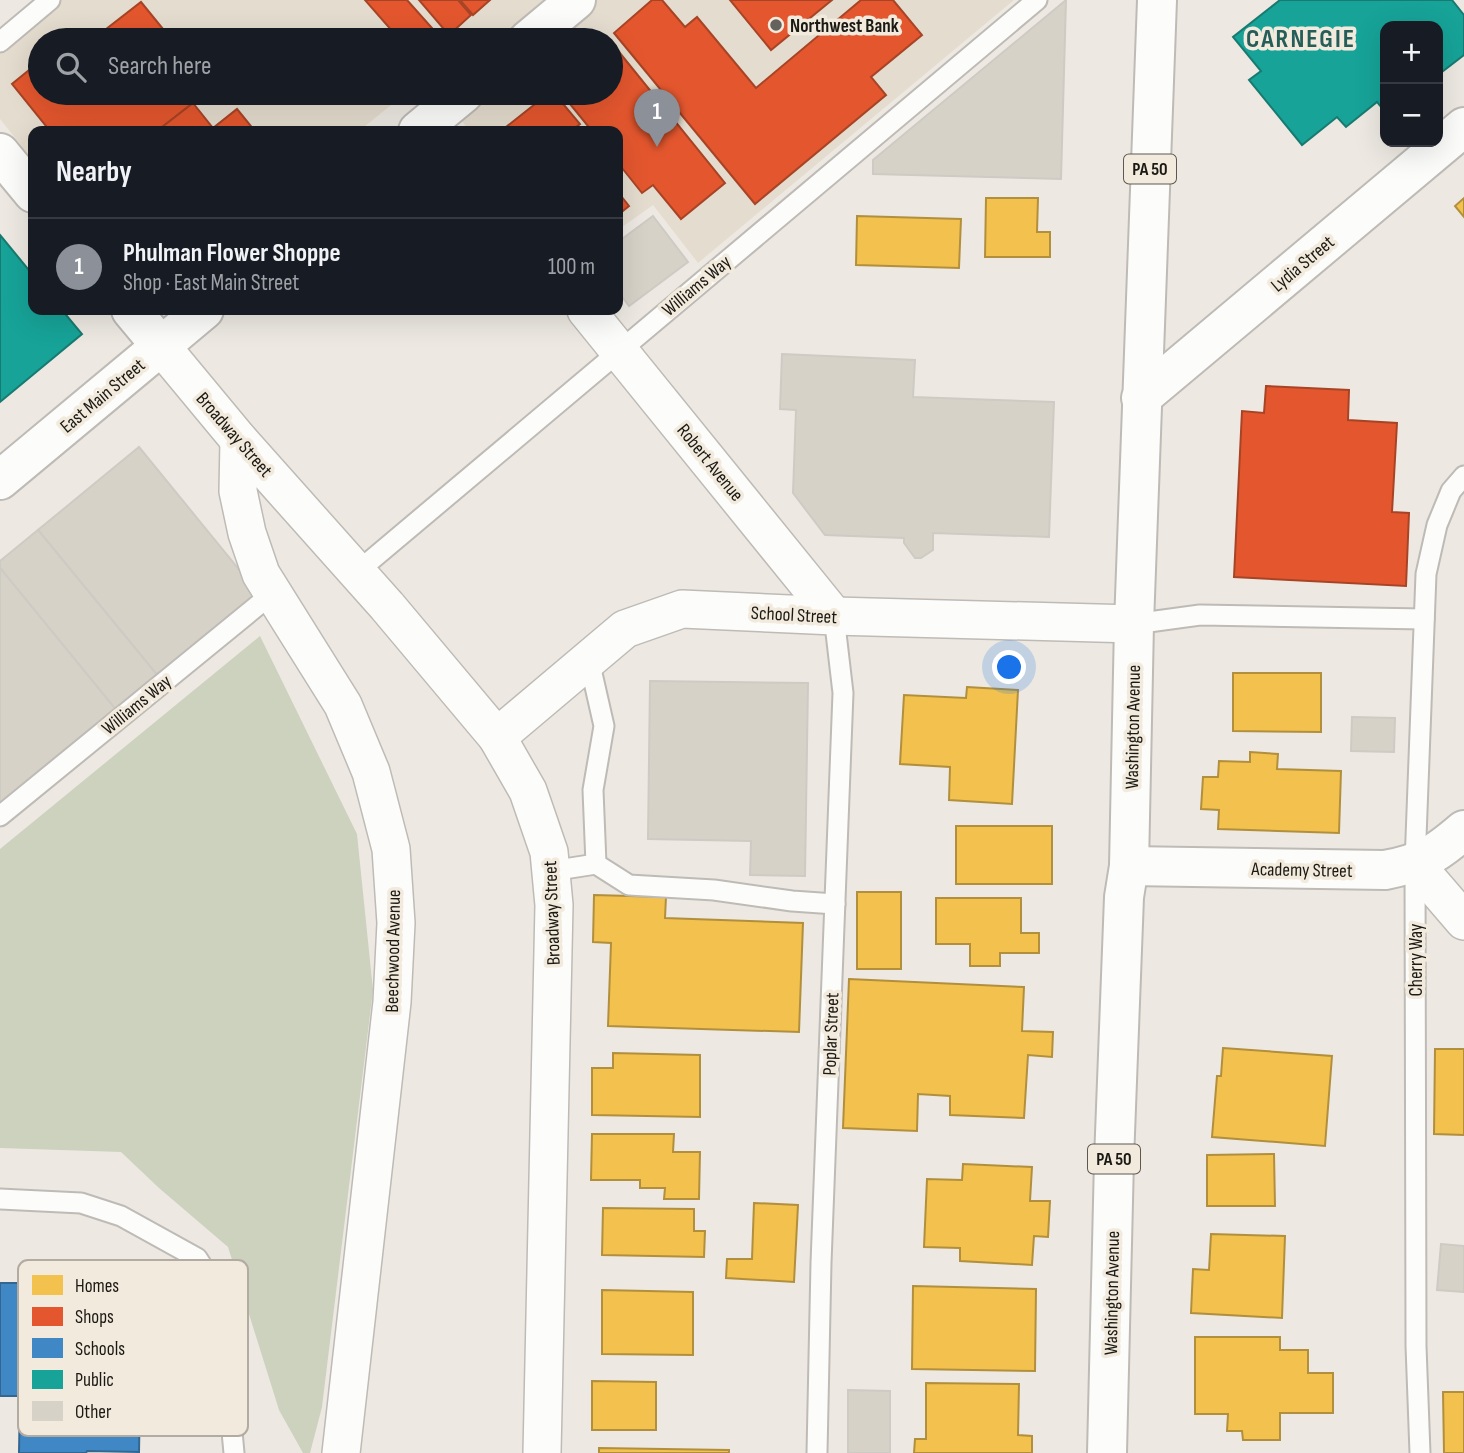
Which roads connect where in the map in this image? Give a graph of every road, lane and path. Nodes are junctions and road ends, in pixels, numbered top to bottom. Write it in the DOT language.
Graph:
graph roads {
  1 [pos="50,0"];
  2 [pos="576,0"];
  3 [pos="1037,0"];
  4 [pos="1157,0"];
  5 [pos="542,28"];
  6 [pos="0,42"];
  7 [pos="451,105"];
  8 [pos="429,126"];
  9 [pos="1464,127"];
  10 [pos="0,153"];
  11 [pos="28,187"];
  12 [pos="135,315"];
  13 [pos="198,315"];
  14 [pos="590,315"];
  15 [pos="161,346"];
  16 [pos="620,349"];
  17 [pos="1141,398"];
  18 [pos="239,440"];
  19 [pos="1464,476"];
  20 [pos="0,480"];
  21 [pos="357,572"];
  22 [pos="273,593"];
  23 [pos="834,616"];
  24 [pos="1424,619"];
  25 [pos="1134,624"];
  26 [pos="589,660"];
  27 [pos="497,737"];
  28 [pos="0,816"];
  29 [pos="1464,830"];
  30 [pos="596,864"];
  31 [pos="1415,864"];
  32 [pos="1129,866"];
  33 [pos="551,871"];
  34 [pos="835,904"];
  35 [pos="1464,921"];
  36 [pos="0,1199"];
  37 [pos="198,1260"];
  38 [pos="341,1453"];
  39 [pos="542,1453"];
  40 [pos="817,1453"];
  41 [pos="1107,1453"];
  42 [pos="1420,1453"];
  1 -- 6 [label="lane"];
  2 -- 5 [label="main road"];
  3 -- 16 [label="lane, Williams Way"];
  4 -- 17 [label="main road, Washington Avenue / PA 50"];
  7 -- 8 [label="main road"];
  9 -- 17 [label="main road, Lydia Street"];
  10 -- 11 [label="main road"];
  12 -- 15 [label="main road, Broadway Street"];
  13 -- 15 [label="main road, East Main Street"];
  14 -- 16 [label="street, Robert Avenue"];
  15 -- 18 [label="street, Broadway Street"];
  15 -- 20 [label="main road, East Main Street"];
  16 -- 21 [label="lane, Williams Way"];
  16 -- 23 [label="street, Robert Avenue"];
  17 -- 25 [label="main road, Washington Avenue / PA 50"];
  18 -- 21 [label="street, Broadway Street"];
  18 -- 22 [label="street, Beechwood Avenue"];
  19 -- 24 [label="lane, Cherry Way"];
  21 -- 27 [label="street, Broadway Street"];
  22 -- 28 [label="lane, Williams Way"];
  22 -- 38 [label="street, Beechwood Avenue"];
  23 -- 25 [label="street, School Street"];
  23 -- 26 [label="street, School Street"];
  23 -- 34 [label="lane, Poplar Street"];
  24 -- 25 [label="lane"];
  24 -- 31 [label="lane, Cherry Way"];
  25 -- 32 [label="main road, Washington Avenue / PA 50"];
  26 -- 27 [label="street, School Street"];
  26 -- 30 [label="lane"];
  27 -- 33 [label="street, Broadway Street"];
  29 -- 31 [label="main road, Academy Street"];
  30 -- 33 [label="lane"];
  30 -- 34 [label="lane"];
  31 -- 32 [label="main road, Academy Street"];
  31 -- 35 [label="street"];
  31 -- 42 [label="lane, Cherry Way"];
  32 -- 41 [label="main road, Washington Avenue / PA 50"];
  33 -- 39 [label="street, Broadway Street"];
  34 -- 40 [label="lane, Poplar Street"];
  36 -- 37 [label="lane"];
}
